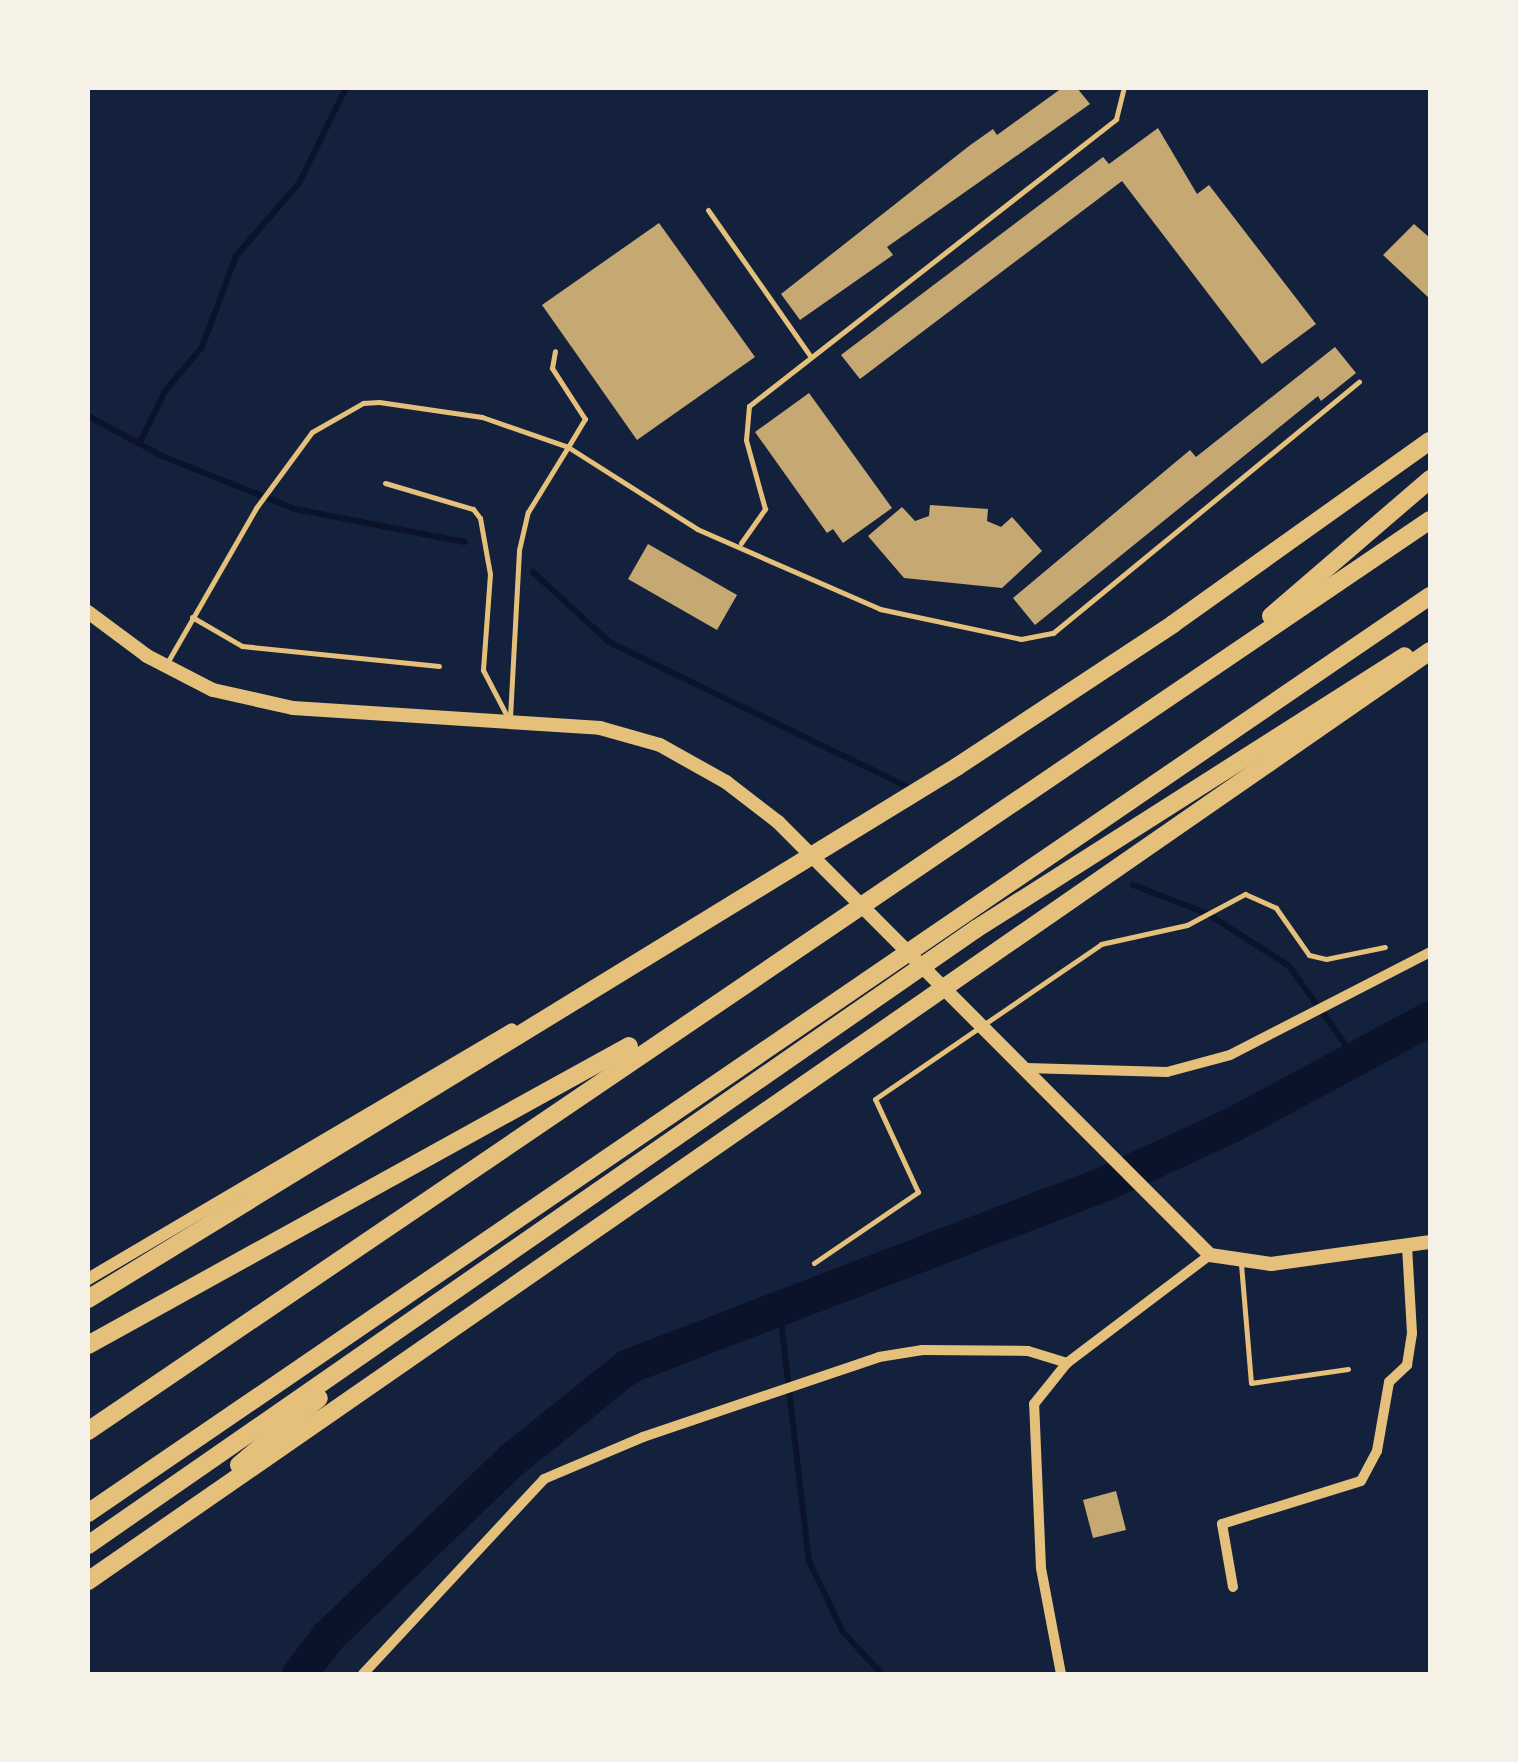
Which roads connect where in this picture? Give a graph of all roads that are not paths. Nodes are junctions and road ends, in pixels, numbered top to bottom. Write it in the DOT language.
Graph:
graph roads {
  1 [pos="1124,88"];
  2 [pos="708,210"];
  3 [pos="555,351"];
  4 [pos="809,354"];
  5 [pos="1359,382"];
  6 [pos="1430,440"];
  7 [pos="568,447"];
  8 [pos="1430,479"];
  9 [pos="385,482"];
  10 [pos="1430,520"];
  11 [pos="741,544"];
  12 [pos="1430,596"];
  13 [pos="88,612"];
  14 [pos="192,617"];
  15 [pos="1430,640"];
  16 [pos="1430,651"];
  17 [pos="166,666"];
  18 [pos="439,666"];
  19 [pos="1206,672"];
  20 [pos="510,720"];
  21 [pos="1138,823"];
  22 [pos="810,853"];
  23 [pos="1385,947"];
  24 [pos="1430,952"];
  25 [pos="714,1000"];
  26 [pos="984,1027"];
  27 [pos="1026,1068"];
  28 [pos="1430,1242"];
  29 [pos="1407,1246"];
  30 [pos="1210,1256"];
  31 [pos="1240,1261"];
  32 [pos="814,1263"];
  33 [pos="88,1280"];
  34 [pos="88,1299"];
  35 [pos="432,1307"];
  36 [pos="88,1345"];
  37 [pos="1066,1363"];
  38 [pos="1348,1369"];
  39 [pos="88,1431"];
  40 [pos="88,1514"];
  41 [pos="88,1545"];
  42 [pos="88,1581"];
  43 [pos="1234,1587"];
  44 [pos="88,1596"];
  45 [pos="364,1674"];
  46 [pos="1061,1674"];
  1 -- 4 [label="lane"];
  2 -- 4 [label="lane"];
  3 -- 7 [label="lane"];
  4 -- 11 [label="lane"];
  5 -- 11 [label="lane"];
  6 -- 34 [label="highway"];
  7 -- 11 [label="lane"];
  7 -- 14 [label="lane"];
  7 -- 20 [label="lane"];
  8 -- 19 [label="highway"];
  9 -- 20 [label="lane"];
  10 -- 19 [label="highway"];
  12 -- 40 [label="highway"];
  13 -- 17 [label="main road"];
  14 -- 17 [label="lane"];
  14 -- 18 [label="lane"];
  15 -- 21 [label="highway"];
  16 -- 21 [label="highway"];
  16 -- 42 [label="highway"];
  17 -- 20 [label="main road"];
  19 -- 25 [label="highway"];
  20 -- 22 [label="main road"];
  21 -- 35 [label="highway"];
  22 -- 26 [label="main road"];
  22 -- 33 [label="street"];
  23 -- 26 [label="lane"];
  24 -- 27 [label="street"];
  25 -- 36 [label="highway"];
  25 -- 39 [label="highway"];
  26 -- 27 [label="main road"];
  26 -- 32 [label="lane"];
  27 -- 30 [label="main road"];
  28 -- 29 [label="main road"];
  29 -- 31 [label="main road"];
  29 -- 43 [label="street"];
  30 -- 31 [label="main road"];
  30 -- 37 [label="street"];
  31 -- 38 [label="lane"];
  35 -- 41 [label="highway"];
  35 -- 44 [label="highway"];
  37 -- 45 [label="street"];
  37 -- 46 [label="street"];
}
